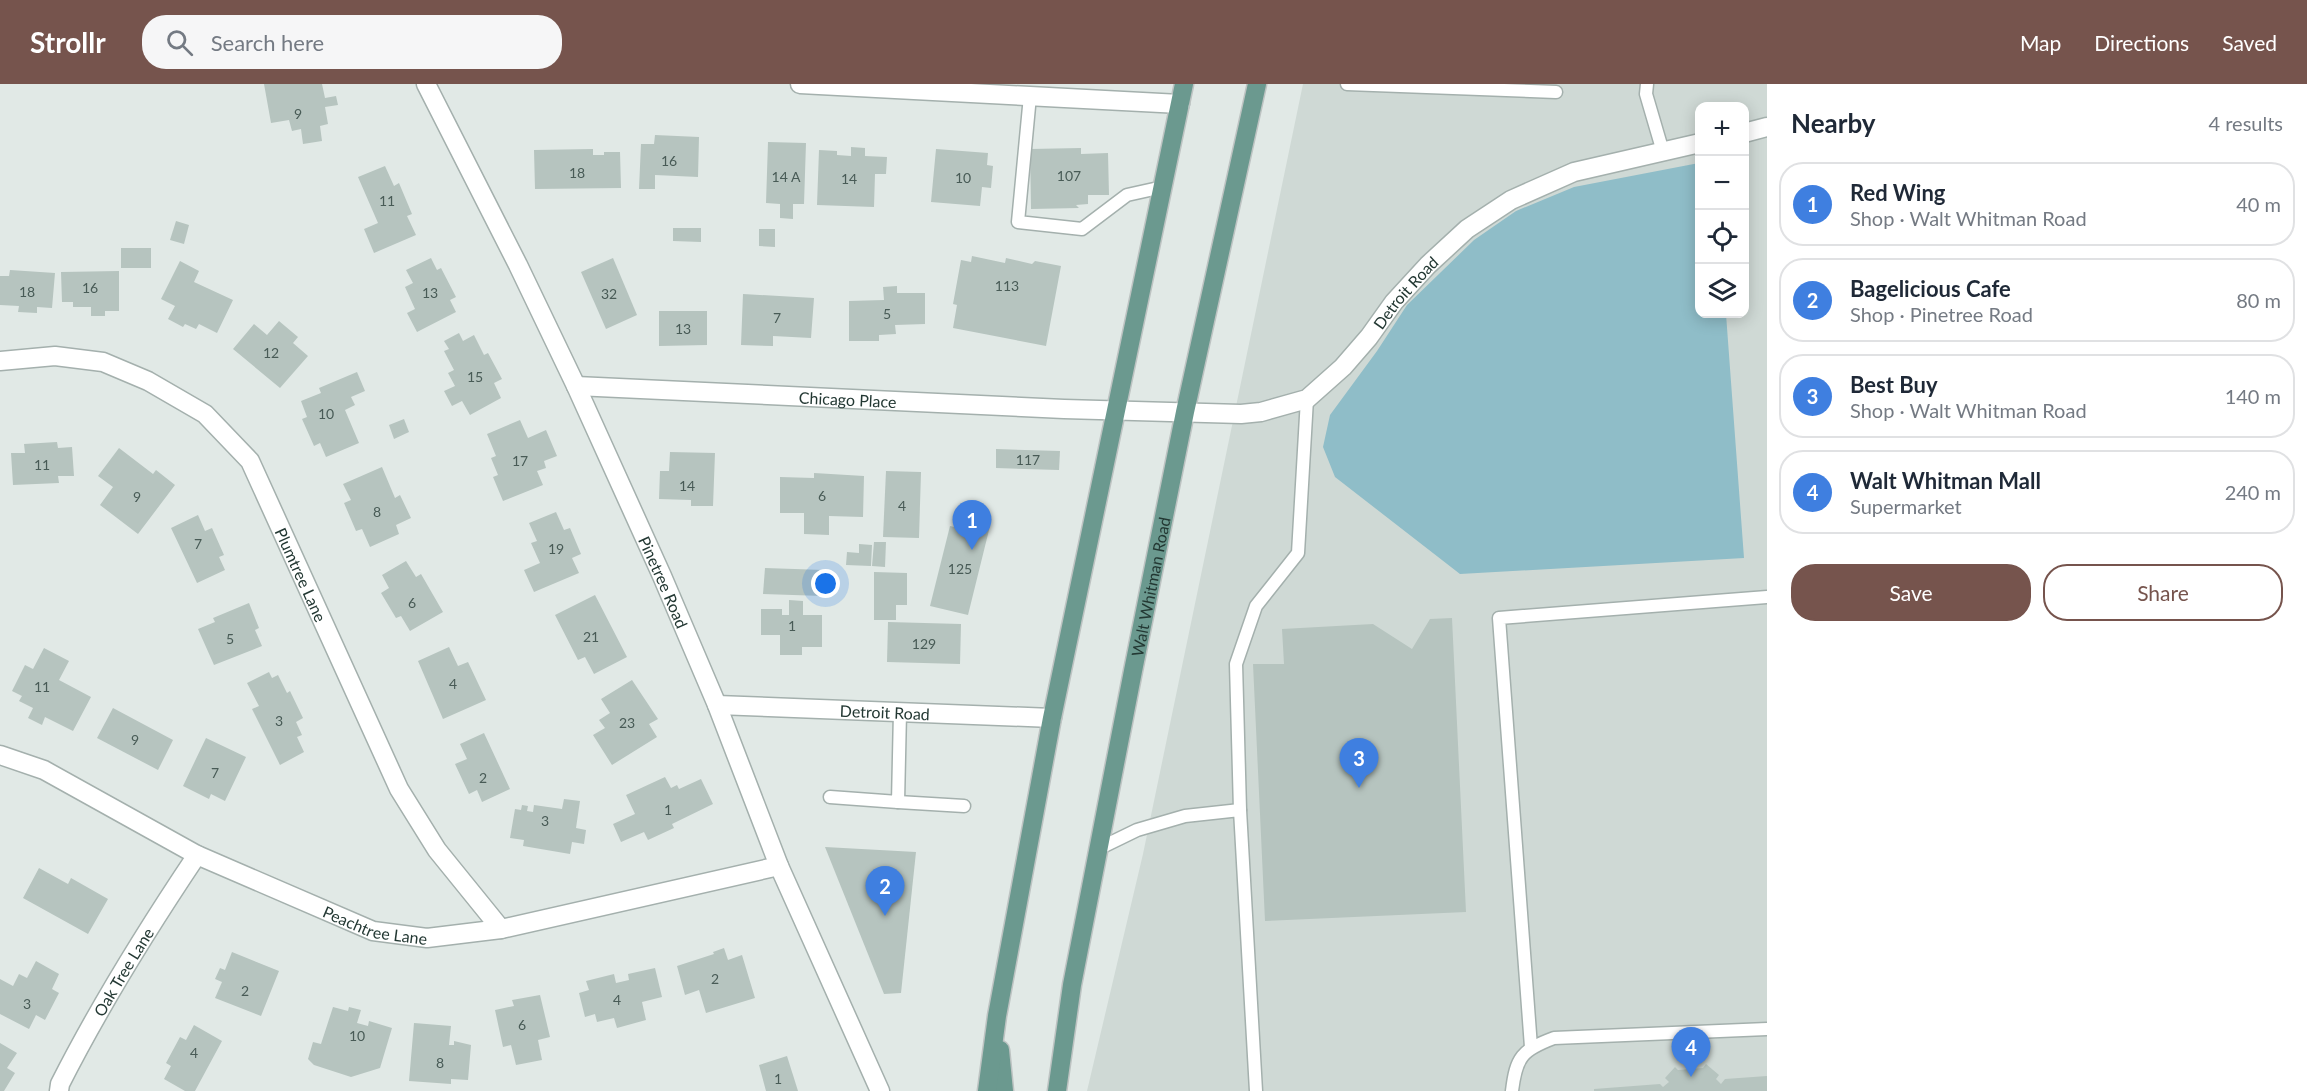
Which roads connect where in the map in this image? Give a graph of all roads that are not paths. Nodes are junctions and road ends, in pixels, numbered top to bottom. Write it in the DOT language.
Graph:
graph roads {
  1 [pos="426,84"];
  2 [pos="800,84"];
  3 [pos="1184,84"];
  4 [pos="1257,84"];
  5 [pos="1347,84"];
  6 [pos="1647,84"];
  7 [pos="991,89"];
  8 [pos="1556,92"];
  9 [pos="1030,96"];
  10 [pos="1180,104"];
  11 [pos="1767,127"];
  12 [pos="1749,132"];
  13 [pos="1695,144"];
  14 [pos="1663,152"];
  15 [pos="1163,187"];
  16 [pos="0,361"];
  17 [pos="576,386"];
  18 [pos="1307,399"];
  19 [pos="1117,410"];
  20 [pos="1185,412"];
  21 [pos="1767,597"];
  22 [pos="717,705"];
  23 [pos="900,712"];
  24 [pos="1052,718"];
  25 [pos="0,755"];
  26 [pos="830,797"];
  27 [pos="898,802"];
  28 [pos="964,806"];
  29 [pos="1240,810"];
  30 [pos="1098,849"];
  31 [pos="197,855"];
  32 [pos="779,866"];
  33 [pos="501,929"];
  34 [pos="997,1016"];
  35 [pos="1767,1029"];
  36 [pos="1531,1047"];
  37 [pos="59,1091"];
  38 [pos="880,1091"];
  39 [pos="987,1091"];
  40 [pos="1004,1091"];
  41 [pos="1057,1091"];
  42 [pos="1257,1091"];
  43 [pos="1512,1091"];
  1 -- 17 [label="street, Pinetree Road"];
  2 -- 7 [label="street"];
  3 -- 10 [label="main road"];
  4 -- 20 [label="main road, Walt Whitman Road"];
  5 -- 8 [label="lane"];
  6 -- 14 [label="lane"];
  7 -- 9 [label="street"];
  9 -- 10 [label="street"];
  9 -- 15 [label="lane"];
  10 -- 15 [label="main road"];
  11 -- 12 [label="street"];
  13 -- 14 [label="street, Detroit Road"];
  14 -- 18 [label="street, Detroit Road"];
  15 -- 19 [label="main road"];
  16 -- 33 [label="street, Plumtree Lane"];
  17 -- 19 [label="street, Chicago Place"];
  17 -- 22 [label="street, Pinetree Road"];
  18 -- 20 [label="street, Detroit Road"];
  18 -- 29 [label="lane"];
  19 -- 20 [label="street, Detroit Road"];
  19 -- 24 [label="main road"];
  20 -- 30 [label="main road, Walt Whitman Road"];
  21 -- 36 [label="lane"];
  22 -- 23 [label="street, Detroit Road"];
  22 -- 32 [label="street, Pinetree Road"];
  23 -- 24 [label="street, Detroit Road"];
  23 -- 27 [label="lane"];
  24 -- 34 [label="main road"];
  25 -- 31 [label="street, Peachtree Lane"];
  26 -- 27 [label="lane"];
  27 -- 28 [label="lane"];
  29 -- 30 [label="lane"];
  29 -- 42 [label="lane"];
  30 -- 41 [label="main road, Walt Whitman Road"];
  31 -- 33 [label="street, Peachtree Lane"];
  31 -- 37 [label="street, Oak Tree Lane"];
  32 -- 33 [label="street, Peachtree Lane"];
  32 -- 38 [label="street, Pinetree Road"];
  34 -- 39 [label="main road"];
  34 -- 40 [label="main road"];
  35 -- 36 [label="lane"];
  36 -- 43 [label="lane"];
}
